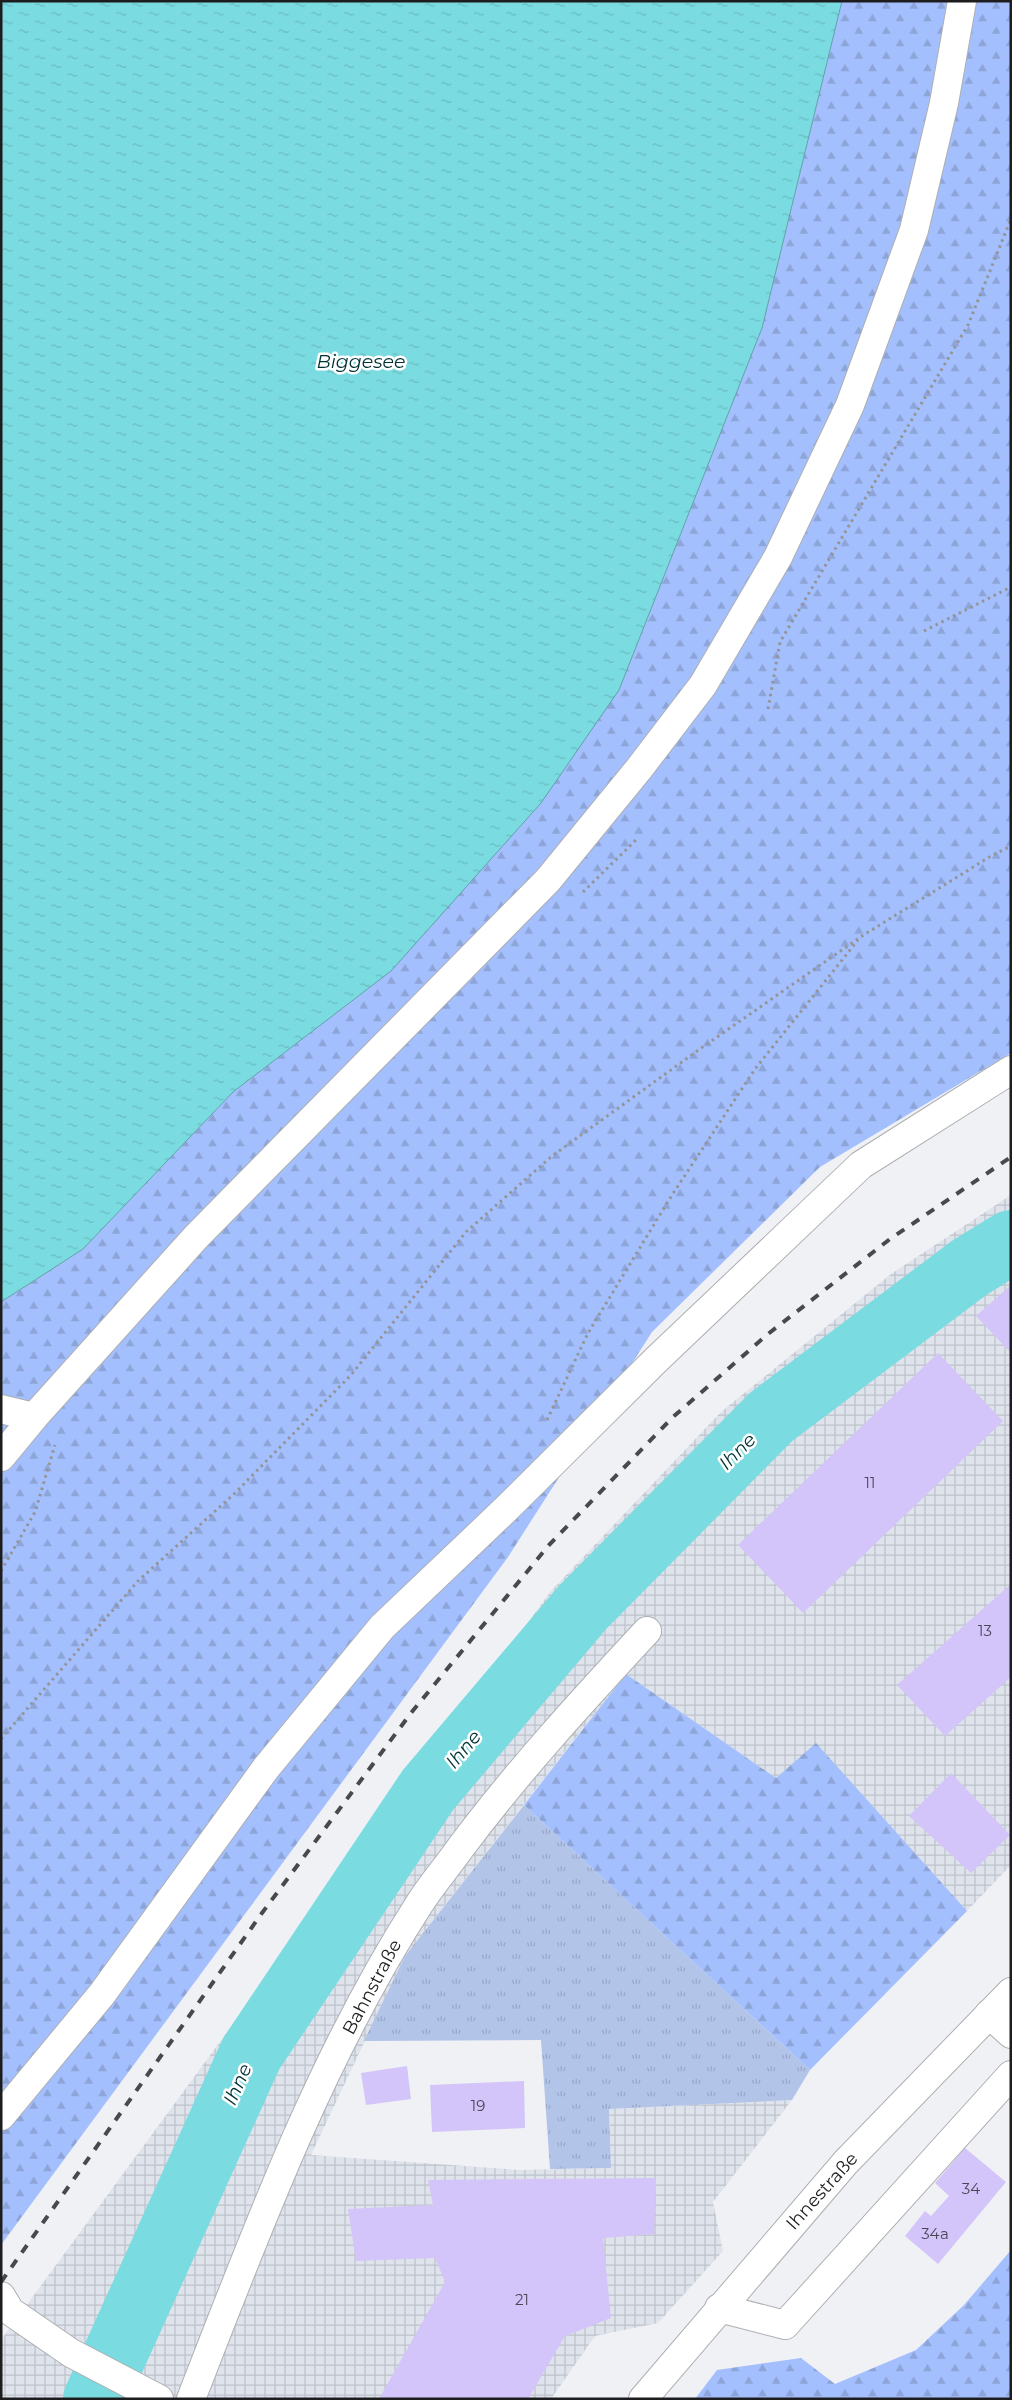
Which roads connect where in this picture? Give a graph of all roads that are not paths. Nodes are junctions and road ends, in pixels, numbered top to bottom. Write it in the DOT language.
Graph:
graph roads {
  1 [pos="962,1"];
  2 [pos="1011,1070"];
  3 [pos="1,1409"];
  4 [pos="34,1417"];
  5 [pos="1,1457"];
  6 [pos="647,1631"];
  7 [pos="1011,1992"];
  8 [pos="989,2014"];
  9 [pos="1011,2034"];
  10 [pos="1011,2075"];
  11 [pos="1,2116"];
  12 [pos="1,2296"];
  13 [pos="719,2308"];
  14 [pos="151,2394"];
  15 [pos="191,2399"];
  16 [pos="642,2399"];
  1 -- 4 [label="street"];
  2 -- 11 [label="street"];
  3 -- 4 [label="street"];
  4 -- 5 [label="street"];
  6 -- 15 [label="street, Bahnstraße"];
  7 -- 8 [label="street, Ihnestraße"];
  8 -- 9 [label="street"];
  8 -- 13 [label="street, Ihnestraße"];
  10 -- 13 [label="street"];
  12 -- 14 [label="street"];
  13 -- 16 [label="street, Ihnestraße"];
}
